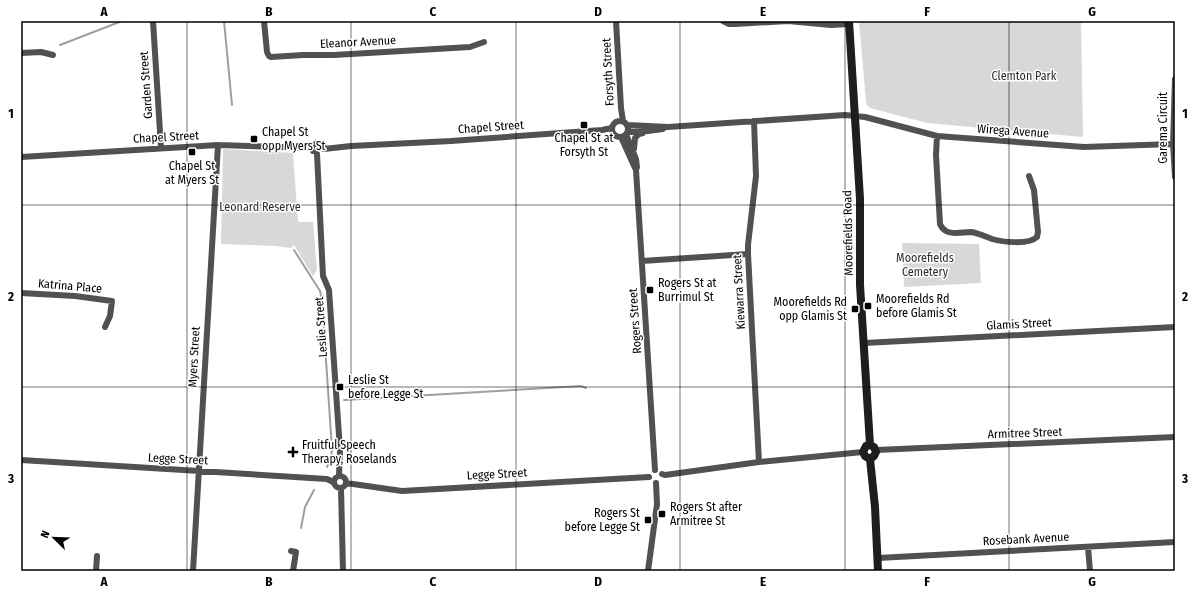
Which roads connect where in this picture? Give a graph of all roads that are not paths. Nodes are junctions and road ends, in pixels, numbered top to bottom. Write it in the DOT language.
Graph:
graph roads {
  1 [pos="153,21"];
  2 [pos="264,21"];
  3 [pos="616,21"];
  4 [pos="724,21"];
  5 [pos="849,22"];
  6 [pos="484,42"];
  7 [pos="21,53"];
  8 [pos="53,55"];
  9 [pos="1175,78"];
  10 [pos="854,116"];
  11 [pos="754,121"];
  12 [pos="668,127"];
  13 [pos="612,128"];
  14 [pos="625,130"];
  15 [pos="648,131"];
  16 [pos="937,136"];
  17 [pos="1172,144"];
  18 [pos="218,145"];
  19 [pos="161,148"];
  20 [pos="312,148"];
  21 [pos="324,149"];
  22 [pos="634,151"];
  23 [pos="317,154"];
  24 [pos="21,157"];
  25 [pos="636,170"];
  26 [pos="1029,176"];
  27 [pos="1175,177"];
  28 [pos="748,254"];
  29 [pos="642,261"];
  30 [pos="21,293"];
  31 [pos="105,327"];
  32 [pos="1175,327"];
  33 [pos="864,343"];
  34 [pos="1175,437"];
  35 [pos="873,448"];
  36 [pos="863,452"];
  37 [pos="870,458"];
  38 [pos="21,460"];
  39 [pos="759,462"];
  40 [pos="655,470"];
  41 [pos="198,471"];
  42 [pos="662,474"];
  43 [pos="340,476"];
  44 [pos="649,477"];
  45 [pos="333,482"];
  46 [pos="346,483"];
  47 [pos="656,483"];
  48 [pos="341,489"];
  49 [pos="1175,542"];
  50 [pos="1088,547"];
  51 [pos="291,551"];
  52 [pos="97,556"];
  53 [pos="878,558"];
  54 [pos="96,571"];
  55 [pos="192,571"];
  56 [pos="294,571"];
  57 [pos="343,571"];
  58 [pos="648,571"];
  59 [pos="878,571"];
  60 [pos="1090,571"];
  1 -- 19 [label="street, Garden Street"];
  2 -- 6 [label="street, Eleanor Avenue"];
  3 -- 14 [label="street, Forsyth Street"];
  4 -- 5 [label="street"];
  5 -- 10 [label="main road, Moorefields Road"];
  7 -- 8 [label="street"];
  9 -- 17 [label="street, Garema Circuit"];
  10 -- 11 [label="street"];
  10 -- 16 [label="street, Wirega Avenue"];
  10 -- 33 [label="main road, Moorefields Road"];
  11 -- 12 [label="street"];
  11 -- 28 [label="street, Kiewarra Street"];
  12 -- 14 [label="street"];
  12 -- 15 [label="street"];
  13 -- 14 [label="street"];
  13 -- 14 [label="street"];
  13 -- 21 [label="street, Chapel Street"];
  14 -- 15 [label="street"];
  14 -- 22 [label="street, Rogers Street"];
  14 -- 25 [label="street, Rogers Street"];
  15 -- 22 [label="street"];
  16 -- 17 [label="street, Wirega Avenue"];
  16 -- 26 [label="street"];
  17 -- 27 [label="street, Garema Circuit"];
  18 -- 19 [label="street, Chapel Street"];
  18 -- 20 [label="street, Chapel Street"];
  18 -- 41 [label="street, Myers Street"];
  19 -- 24 [label="street, Chapel Street"];
  20 -- 21 [label="street"];
  20 -- 23 [label="street"];
  21 -- 23 [label="street"];
  22 -- 25 [label="street, Rogers Street"];
  23 -- 43 [label="street, Leslie Street"];
  25 -- 29 [label="street, Rogers Street"];
  28 -- 29 [label="street"];
  28 -- 39 [label="street, Kiewarra Street"];
  29 -- 40 [label="street, Rogers Street"];
  30 -- 31 [label="street, Katrina Place"];
  32 -- 33 [label="street, Glamis Street"];
  33 -- 35 [label="main road, Moorefields Road"];
  34 -- 35 [label="street, Armitree Street"];
  35 -- 36 [label="main road"];
  35 -- 37 [label="main road"];
  36 -- 37 [label="main road"];
  36 -- 39 [label="street"];
  37 -- 53 [label="main road"];
  38 -- 41 [label="street, Legge Street"];
  39 -- 42 [label="street"];
  40 -- 42 [label="street"];
  40 -- 44 [label="street"];
  41 -- 45 [label="street, Legge Street"];
  41 -- 55 [label="street, Myers Street"];
  42 -- 47 [label="street"];
  43 -- 45 [label="street"];
  43 -- 46 [label="street"];
  44 -- 46 [label="street, Legge Street"];
  44 -- 47 [label="street"];
  45 -- 48 [label="street"];
  46 -- 48 [label="street"];
  47 -- 58 [label="street"];
  48 -- 57 [label="street"];
  49 -- 50 [label="street, Rosebank Avenue"];
  50 -- 53 [label="street, Rosebank Avenue"];
  50 -- 60 [label="street"];
  51 -- 56 [label="street"];
  52 -- 54 [label="street"];
  53 -- 59 [label="main road"];
}
